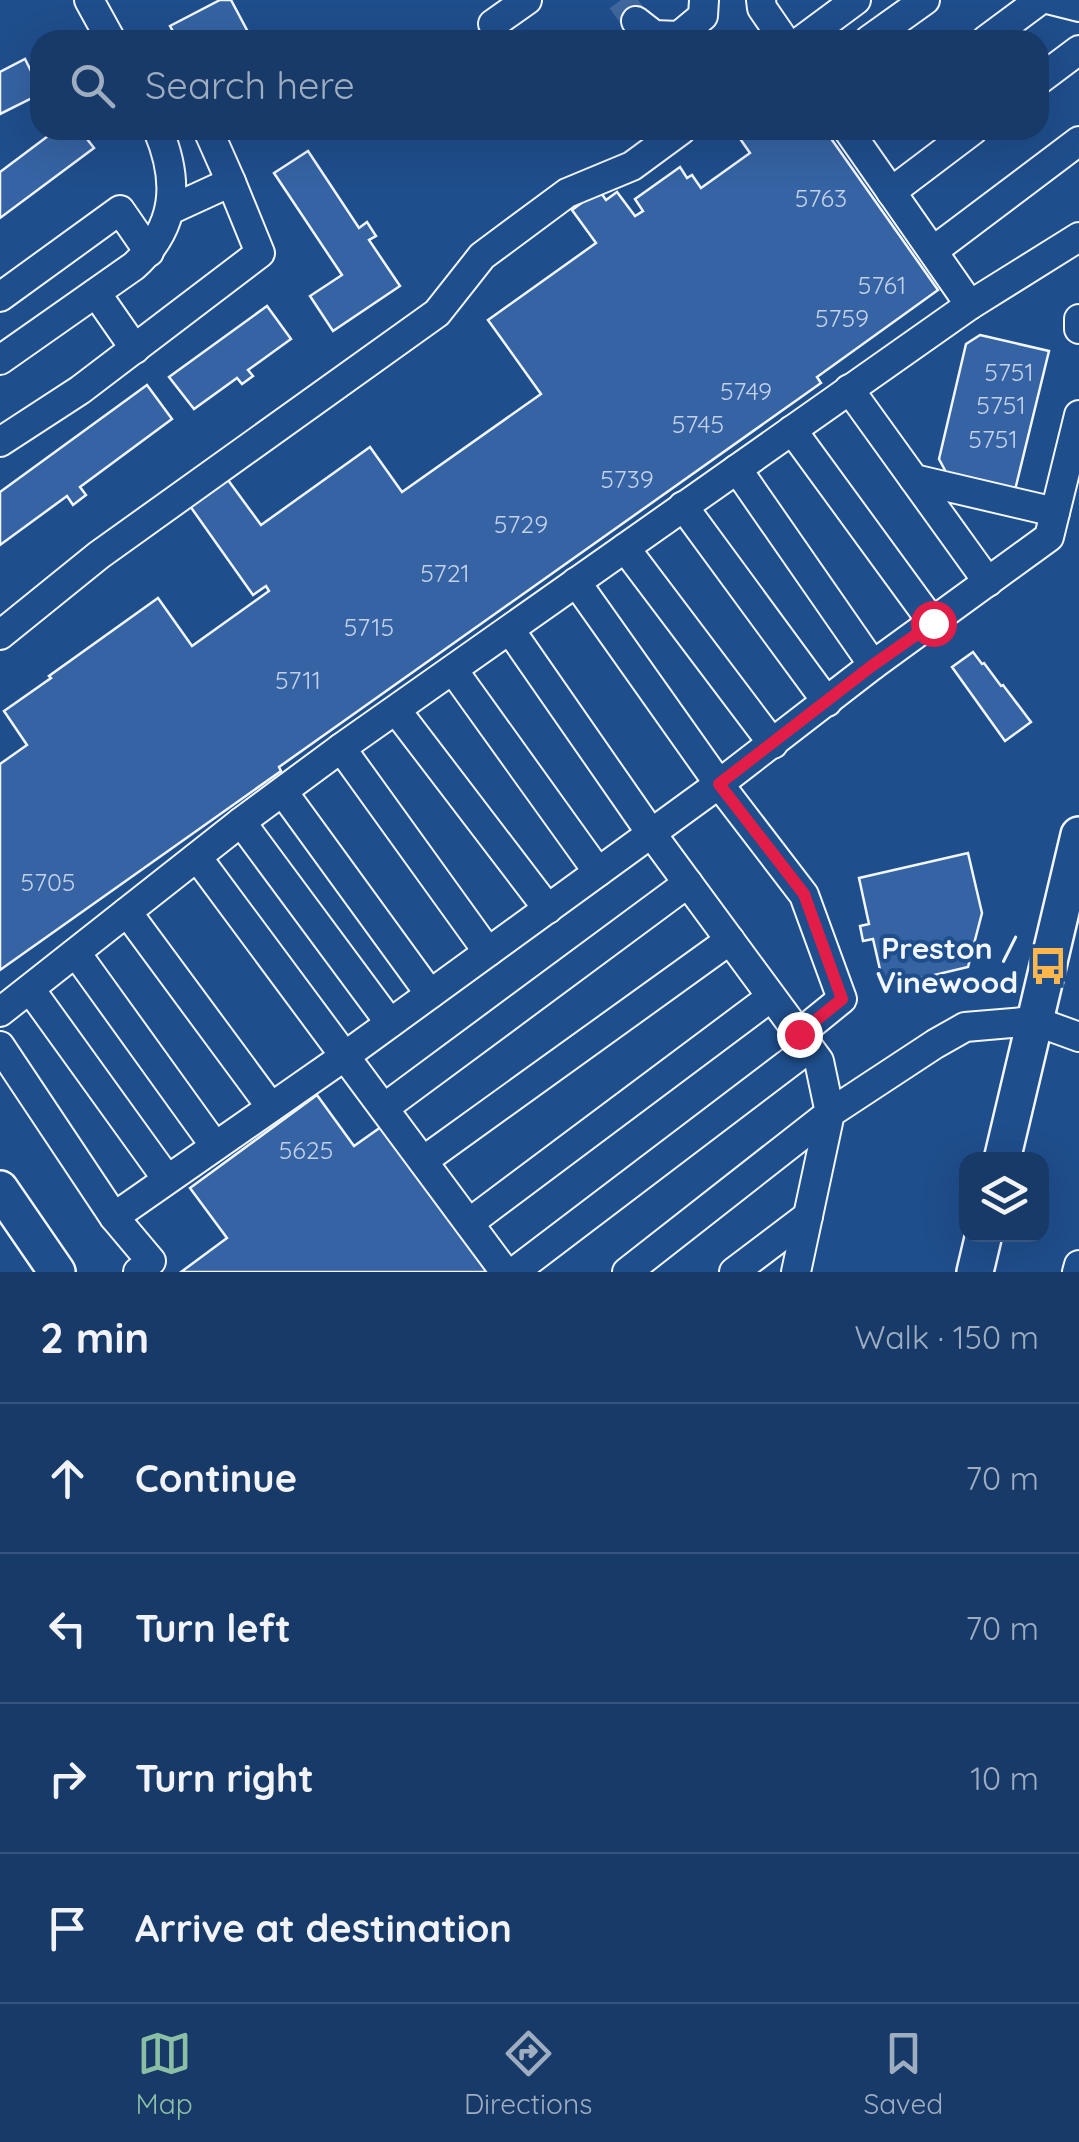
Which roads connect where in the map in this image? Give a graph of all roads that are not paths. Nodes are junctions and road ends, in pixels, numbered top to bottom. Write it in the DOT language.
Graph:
graph roads {
  1 [pos="89,0"];
  2 [pos="527,0"];
  3 [pos="704,0"];
  4 [pos="761,0"];
  5 [pos="856,0"];
  6 [pos="925,0"];
  7 [pos="1040,0"];
  8 [pos="1051,0"];
  9 [pos="1079,7"];
  10 [pos="636,21"];
  11 [pos="493,24"];
  12 [pos="106,30"];
  13 [pos="648,30"];
  14 [pos="686,30"];
  15 [pos="777,30"];
  16 [pos="816,30"];
  17 [pos="883,30"];
  18 [pos="1000,30"];
  19 [pos="1079,50"];
  20 [pos="1049,72"];
  21 [pos="163,140"];
  22 [pos="212,140"];
  23 [pos="667,140"];
  24 [pos="860,140"];
  25 [pos="960,140"];
  26 [pos="1079,141"];
  27 [pos="231,182"];
  28 [pos="892,192"];
  29 [pos="170,210"];
  30 [pos="1074,249"];
  31 [pos="933,251"];
  32 [pos="149,252"];
  33 [pos="96,293"];
  34 [pos="0,296"];
  35 [pos="970,305"];
  36 [pos="1079,319"];
  37 [pos="1079,328"];
  38 [pos="134,349"];
  39 [pos="1,356"];
  40 [pos="849,389"];
  41 [pos="1079,415"];
  42 [pos="792,430"];
  43 [pos="0,442"];
  44 [pos="737,469"];
  45 [pos="914,478"];
  46 [pos="683,506"];
  47 [pos="1055,512"];
  48 [pos="625,548"];
  49 [pos="576,582"];
  50 [pos="988,582"];
  51 [pos="933,623"];
  52 [pos="510,630"];
  53 [pos="0,635"];
  54 [pos="873,665"];
  55 [pos="452,670"];
  56 [pos="827,702"];
  57 [pos="396,710"];
  58 [pos="773,744"];
  59 [pos="341,748"];
  60 [pos="719,784"];
  61 [pos="283,792"];
  62 [pos="241,822"];
  63 [pos="651,833"];
  64 [pos="1079,835"];
  65 [pos="197,857"];
  66 [pos="598,872"];
  67 [pos="688,884"];
  68 [pos="548,908"];
  69 [pos="127,912"];
  70 [pos="1070,916"];
  71 [pos="730,940"];
  72 [pos="76,952"];
  73 [pos="488,952"];
  74 [pos="30,988"];
  75 [pos="430,994"];
  76 [pos="771,996"];
  77 [pos="0,1012"];
  78 [pos="1035,1021"];
  79 [pos="390,1023"];
  80 [pos="1079,1037"];
  81 [pos="804,1041"];
  82 [pos="0,1046"];
  83 [pos="345,1056"];
  84 [pos="271,1107"];
  85 [pos="384,1108"];
  86 [pos="830,1114"];
  87 [pos="215,1146"];
  88 [pos="1004,1152"];
  89 [pos="423,1161"];
  90 [pos="167,1179"];
  91 [pos="0,1189"];
  92 [pos="808,1216"];
  93 [pos="114,1217"];
  94 [pos="469,1223"];
  95 [pos="982,1242"];
  96 [pos="57,1272"];
  97 [pos="138,1272"];
  98 [pos="506,1272"];
  99 [pos="514,1272"];
  100 [pos="627,1272"];
  101 [pos="734,1272"];
  102 [pos="796,1272"];
  103 [pos="975,1272"];
  1 -- 12 [label="street"];
  2 -- 11 [label="street"];
  3 -- 14 [label="street"];
  4 -- 15 [label="street"];
  5 -- 16 [label="street"];
  6 -- 17 [label="street"];
  7 -- 18 [label="street"];
  8 -- 9 [label="street"];
  10 -- 13 [label="street"];
  19 -- 20 [label="street"];
  21 -- 29 [label="street"];
  22 -- 27 [label="street"];
  23 -- 53 [label="street"];
  24 -- 28 [label="street"];
  25 -- 28 [label="street"];
  26 -- 31 [label="street"];
  27 -- 29 [label="street"];
  27 -- 38 [label="street"];
  28 -- 31 [label="street"];
  29 -- 32 [label="street"];
  30 -- 35 [label="street"];
  31 -- 35 [label="street"];
  32 -- 33 [label="street"];
  32 -- 34 [label="street"];
  33 -- 38 [label="street"];
  33 -- 39 [label="street"];
  35 -- 40 [label="street"];
  36 -- 37 [label="street"];
  38 -- 43 [label="street"];
  40 -- 42 [label="street"];
  40 -- 45 [label="street"];
  41 -- 47 [label="street"];
  42 -- 44 [label="street"];
  42 -- 51 [label="street"];
  44 -- 46 [label="street"];
  44 -- 54 [label="street"];
  45 -- 47 [label="street"];
  45 -- 50 [label="street"];
  46 -- 48 [label="street"];
  46 -- 56 [label="street"];
  47 -- 50 [label="street"];
  48 -- 49 [label="street"];
  48 -- 58 [label="street"];
  49 -- 52 [label="street"];
  49 -- 60 [label="street"];
  50 -- 51 [label="street"];
  51 -- 54 [label="street"];
  52 -- 55 [label="street"];
  52 -- 63 [label="street"];
  54 -- 56 [label="street"];
  55 -- 57 [label="street"];
  55 -- 66 [label="street"];
  56 -- 58 [label="street"];
  57 -- 59 [label="street"];
  57 -- 68 [label="street"];
  58 -- 60 [label="street"];
  59 -- 61 [label="street"];
  59 -- 73 [label="street"];
  60 -- 63 [label="street"];
  60 -- 81 [label="street"];
  61 -- 62 [label="street"];
  61 -- 75 [label="street"];
  62 -- 65 [label="street"];
  62 -- 79 [label="street"];
  63 -- 66 [label="street"];
  63 -- 67 [label="street"];
  64 -- 70 [label="main road"];
  65 -- 69 [label="street"];
  65 -- 83 [label="street"];
  66 -- 68 [label="street"];
  67 -- 71 [label="street"];
  67 -- 85 [label="street"];
  68 -- 73 [label="street"];
  69 -- 72 [label="street"];
  69 -- 84 [label="street"];
  70 -- 78 [label="main road"];
  71 -- 76 [label="street"];
  71 -- 89 [label="street"];
  72 -- 74 [label="street"];
  72 -- 87 [label="street"];
  73 -- 75 [label="street"];
  74 -- 77 [label="street"];
  74 -- 90 [label="street"];
  75 -- 79 [label="street"];
  76 -- 81 [label="street"];
  76 -- 94 [label="street"];
  78 -- 80 [label="street"];
  78 -- 86 [label="street"];
  78 -- 88 [label="main road"];
  79 -- 83 [label="street"];
  81 -- 86 [label="street"];
  81 -- 99 [label="street"];
  82 -- 93 [label="street"];
  83 -- 84 [label="street"];
  83 -- 85 [label="street"];
  84 -- 87 [label="street"];
  85 -- 89 [label="street"];
  86 -- 92 [label="street"];
  86 -- 100 [label="street"];
  87 -- 90 [label="street"];
  89 -- 94 [label="street"];
  90 -- 93 [label="street"];
  91 -- 96 [label="main road"];
  92 -- 101 [label="street"];
  92 -- 102 [label="street"];
  93 -- 97 [label="street"];
  94 -- 98 [label="street"];
  95 -- 103 [label="main road"];
}
